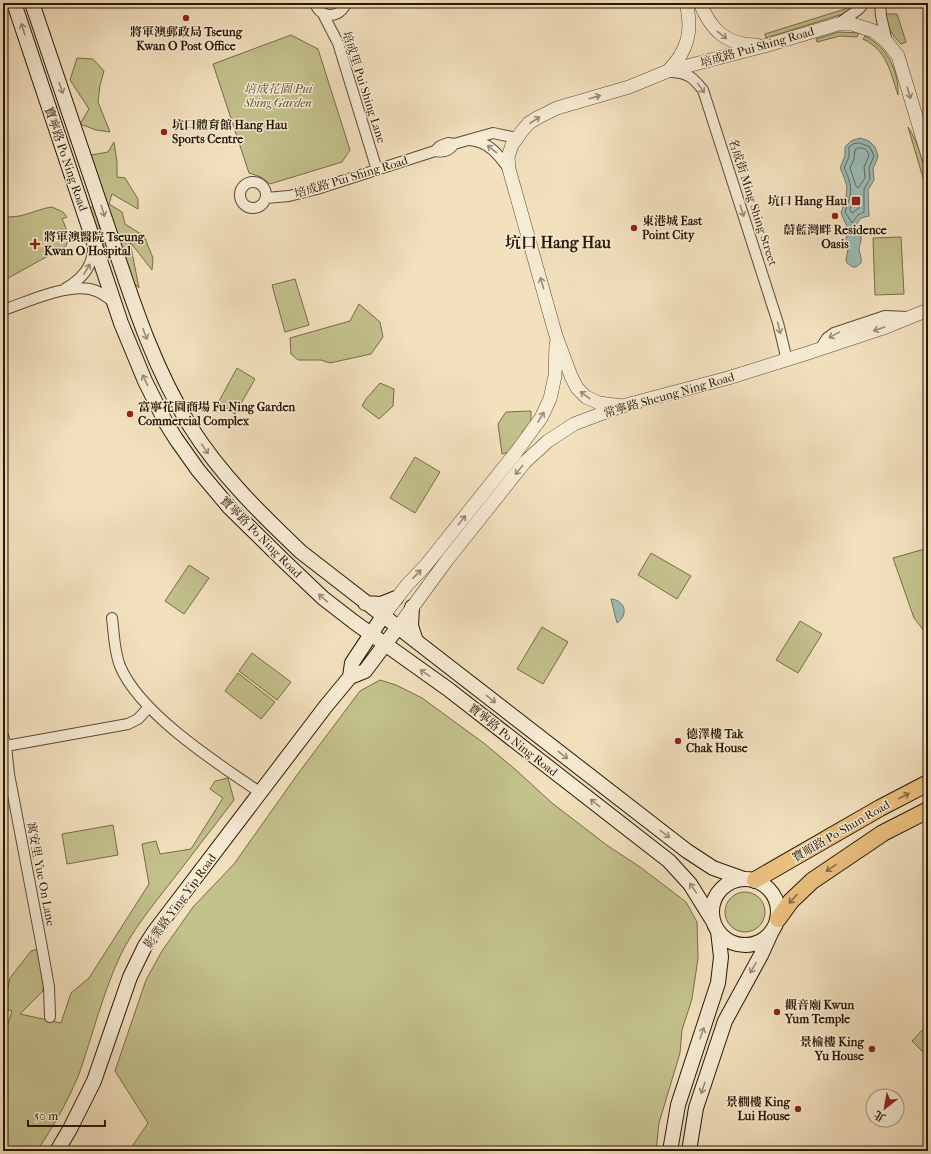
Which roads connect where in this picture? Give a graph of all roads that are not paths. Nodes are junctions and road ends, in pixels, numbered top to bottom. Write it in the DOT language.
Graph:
graph roads {
  1 [pos="14,3"];
  2 [pos="32,3"];
  3 [pos="315,3"];
  4 [pos="346,3"];
  5 [pos="686,3"];
  6 [pos="700,3"];
  7 [pos="864,3"];
  8 [pos="880,3"];
  9 [pos="323,14"];
  10 [pos="838,24"];
  11 [pos="887,42"];
  12 [pos="768,46"];
  13 [pos="668,72"];
  14 [pos="517,138"];
  15 [pos="468,139"];
  16 [pos="928,156"];
  17 [pos="509,169"];
  18 [pos="377,170"];
  19 [pos="266,198"];
  20 [pos="92,236"];
  21 [pos="60,291"];
  22 [pos="114,303"];
  23 [pos="3,310"];
  24 [pos="928,310"];
  25 [pos="556,336"];
  26 [pos="781,361"];
  27 [pos="622,406"];
  28 [pos="396,598"];
  29 [pos="365,603"];
  30 [pos="412,607"];
  31 [pos="383,616"];
  32 [pos="112,618"];
  33 [pos="398,627"];
  34 [pos="370,635"];
  35 [pos="416,641"];
  36 [pos="385,645"];
  37 [pos="401,657"];
  38 [pos="375,660"];
  39 [pos="350,678"];
  40 [pos="149,707"];
  41 [pos="4,741"];
  42 [pos="6,778"];
  43 [pos="928,783"];
  44 [pos="261,793"];
  45 [pos="928,810"];
  46 [pos="750,880"];
  47 [pos="716,926"];
  48 [pos="774,926"];
  49 [pos="50,1017"];
  50 [pos="57,1151"];
  51 [pos="670,1151"];
  52 [pos="689,1151"];
  20 -- 1 [label="main road, 寶寧路 Po Ning Road, one-way"];
  2 -- 29 [label="main road, 寶寧路 Po Ning Road, one-way"];
  3 -- 9 [label="street, 培成里 Pui Shing Lane"];
  4 -- 9 [label="street"];
  5 -- 13 [label="street"];
  6 -- 12 [label="street, one-way"];
  7 -- 10 [label="street"];
  8 -- 11 [label="street"];
  9 -- 18 [label="street, 培成里 Pui Shing Lane"];
  10 -- 11 [label="street, 培成路 Pui Shing Road"];
  10 -- 12 [label="street, 培成路 Pui Shing Road"];
  11 -- 16 [label="street, 培成路 Pui Shing Road, one-way"];
  12 -- 13 [label="street, 培成路 Pui Shing Road"];
  14 -- 13 [label="street, 培成路 Pui Shing Road, one-way"];
  13 -- 26 [label="street, 名成街 Ming Shing Street, one-way"];
  14 -- 15 [label="street, 培成路 Pui Shing Road"];
  14 -- 17 [label="street, 培成路 Pui Shing Road"];
  17 -- 15 [label="street, one-way"];
  15 -- 18 [label="street, 培成路 Pui Shing Road"];
  25 -- 17 [label="street, one-way"];
  18 -- 19 [label="street, 培成路 Pui Shing Road"];
  21 -- 20 [label="street, one-way"];
  20 -- 22 [label="main road, 寶寧路 Po Ning Road"];
  21 -- 22 [label="street"];
  21 -- 23 [label="street"];
  34 -- 22 [label="main road, 寶寧路 Po Ning Road, one-way"];
  24 -- 26 [label="street, 常寧路 Sheung Ning Road, one-way"];
  27 -- 25 [label="street, one-way"];
  28 -- 25 [label="street, one-way"];
  26 -- 27 [label="street, 常寧路 Sheung Ning Road"];
  27 -- 30 [label="street, 常寧路 Sheung Ning Road, one-way"];
  28 -- 29 [label="main road"];
  28 -- 31 [label="street"];
  29 -- 31 [label="main road, 寶寧路 Po Ning Road"];
  30 -- 33 [label="street, 常寧路 Sheung Ning Road"];
  30 -- 35 [label="main road"];
  31 -- 33 [label="main road, 寶寧路 Po Ning Road"];
  31 -- 34 [label="main road"];
  32 -- 40 [label="street"];
  33 -- 35 [label="main road, 寶寧路 Po Ning Road"];
  33 -- 36 [label="main road, 常寧路 Sheung Ning Road"];
  34 -- 36 [label="main road, 寶寧路 Po Ning Road"];
  34 -- 39 [label="main road, 影業路 Ying Yip Road"];
  35 -- 46 [label="main road, 寶寧路 Po Ning Road, one-way"];
  36 -- 37 [label="main road, 寶寧路 Po Ning Road"];
  36 -- 38 [label="main road, 影業路 Ying Yip Road"];
  37 -- 38 [label="main road"];
  47 -- 37 [label="main road, 寶寧路 Po Ning Road, one-way"];
  38 -- 39 [label="main road, 影業路 Ying Yip Road"];
  39 -- 44 [label="main road, 影業路 Ying Yip Road"];
  40 -- 41 [label="street"];
  40 -- 44 [label="street"];
  41 -- 42 [label="street, 寓安里 Yue On Lane"];
  42 -- 49 [label="street, 寓安里 Yue On Lane"];
  46 -- 43 [label="main road, 寶順路 Po Shun Road, one-way"];
  44 -- 50 [label="main road, 影業路 Ying Yip Road"];
  45 -- 48 [label="main road, 寶順路 Po Shun Road, one-way"];
  46 -- 47 [label="main road"];
  46 -- 48 [label="main road"];
  47 -- 48 [label="main road"];
  51 -- 47 [label="main road, one-way"];
  48 -- 52 [label="main road, one-way"];
}
